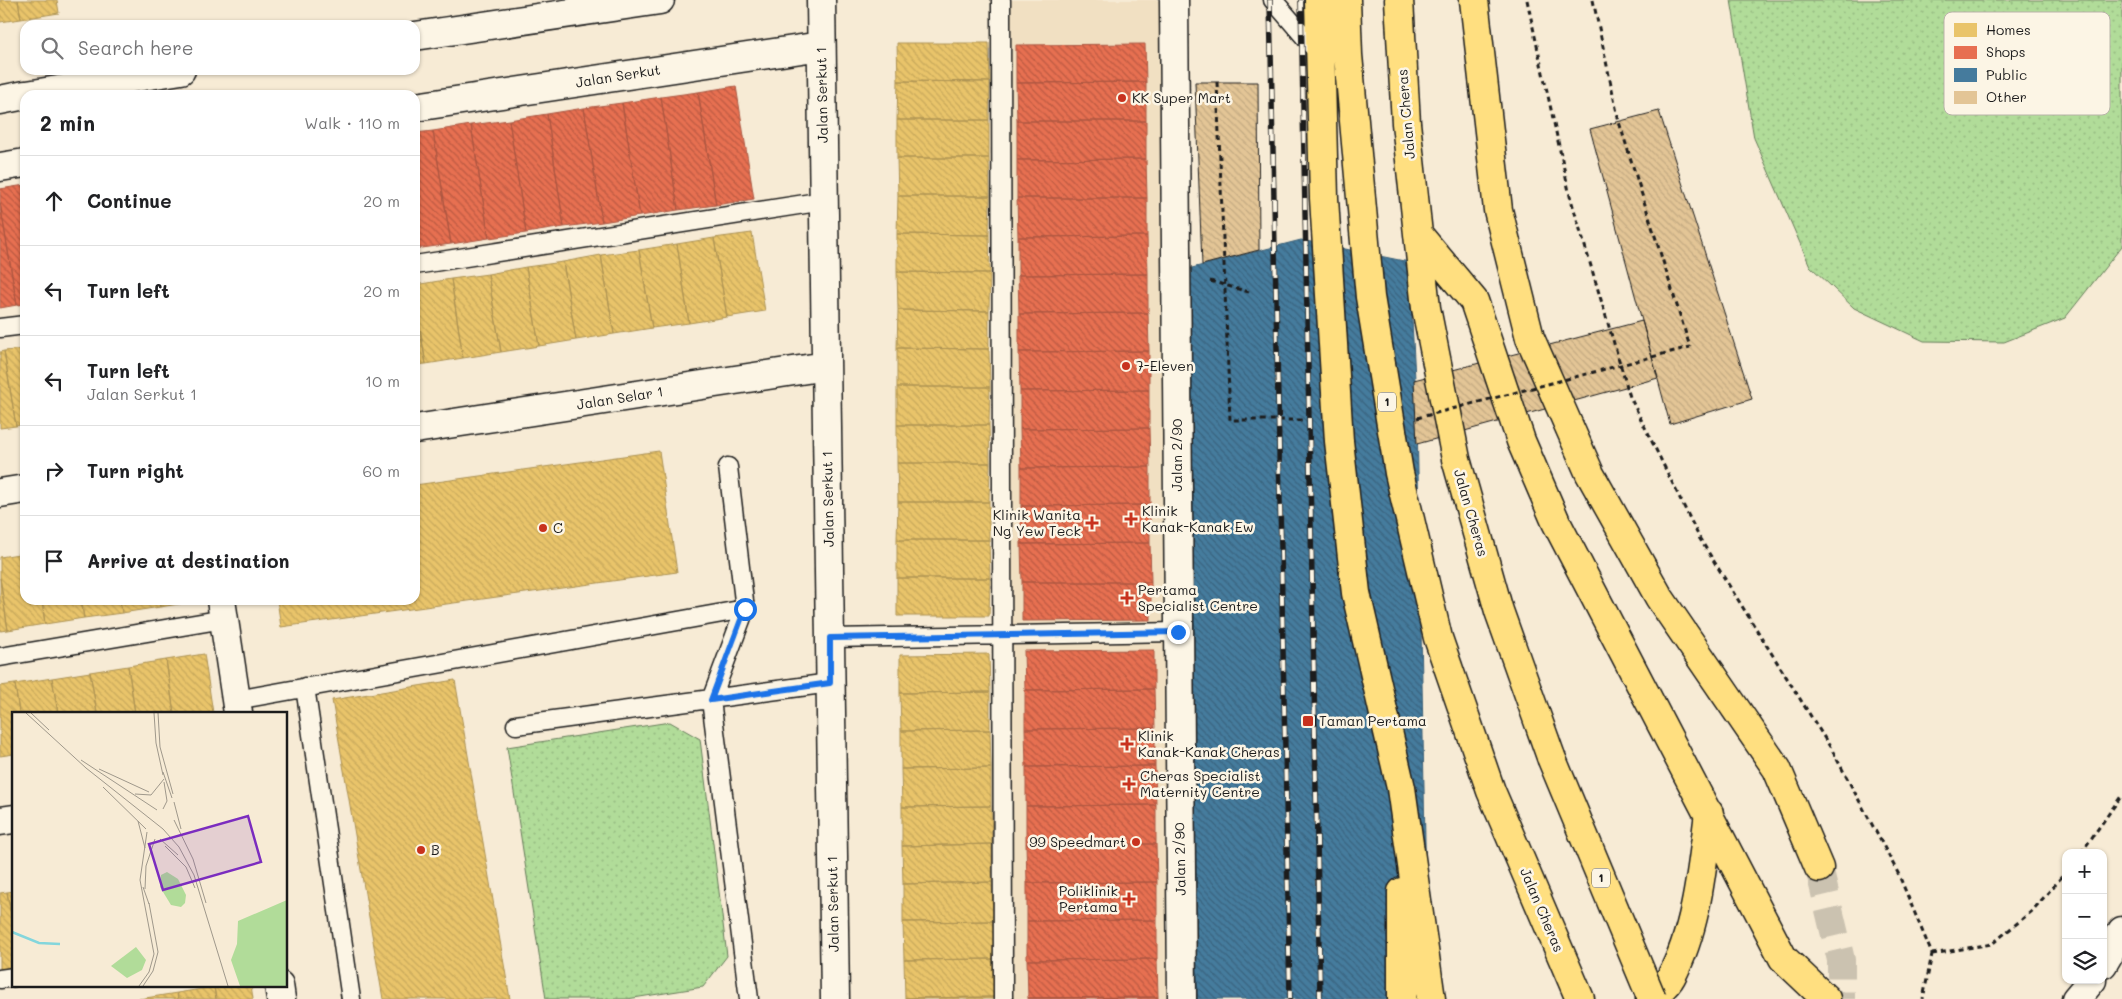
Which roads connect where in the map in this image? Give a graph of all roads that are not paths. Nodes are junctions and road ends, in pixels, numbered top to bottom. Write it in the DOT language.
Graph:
graph roads {
  1 [pos="660,0"];
  2 [pos="820,0"];
  3 [pos="1001,0"];
  4 [pos="1174,0"];
  5 [pos="1273,0"];
  6 [pos="1319,0"];
  7 [pos="1346,0"];
  8 [pos="1399,0"];
  9 [pos="1474,0"];
  10 [pos="420,35"];
  11 [pos="821,46"];
  12 [pos="1321,56"];
  13 [pos="150,75"];
  14 [pos="57,90"];
  15 [pos="20,96"];
  16 [pos="0,100"];
  17 [pos="420,106"];
  18 [pos="20,164"];
  19 [pos="0,166"];
  20 [pos="824,202"];
  21 [pos="1418,234"];
  22 [pos="420,264"];
  23 [pos="20,325"];
  24 [pos="0,328"];
  25 [pos="826,366"];
  26 [pos="420,428"];
  27 [pos="728,467"];
  28 [pos="20,490"];
  29 [pos="0,493"];
  30 [pos="745,609"];
  31 [pos="223,610"];
  32 [pos="1178,632"];
  33 [pos="1002,636"];
  34 [pos="830,638"];
  35 [pos="0,657"];
  36 [pos="830,683"];
  37 [pos="305,687"];
  38 [pos="711,700"];
  39 [pos="237,706"];
  40 [pos="516,725"];
  41 [pos="1401,788"];
  42 [pos="1709,814"];
  43 [pos="1819,868"];
  44 [pos="2122,931"];
  45 [pos="2107,957"];
  46 [pos="2089,984"];
  47 [pos="279,986"];
  48 [pos="1433,997"];
  49 [pos="281,999"];
  50 [pos="351,999"];
  51 [pos="749,999"];
  52 [pos="835,999"];
  53 [pos="1003,999"];
  54 [pos="1182,999"];
  55 [pos="1402,999"];
  56 [pos="1580,999"];
  57 [pos="1651,999"];
  58 [pos="1826,999"];
  59 [pos="2076,999"];
  1 -- 10 [label="street"];
  2 -- 11 [label="street, Jalan Serkut 1"];
  3 -- 33 [label="lane"];
  4 -- 32 [label="street, Jalan 2/90"];
  5 -- 12 [label="lane"];
  6 -- 12 [label="highway"];
  7 -- 56 [label="highway, Jalan Cheras / 1"];
  8 -- 21 [label="highway, Jalan Cheras / 1"];
  9 -- 43 [label="highway"];
  11 -- 17 [label="street, Jalan Serkut"];
  11 -- 20 [label="street, Jalan Serkut 1"];
  12 -- 41 [label="highway"];
  13 -- 14 [label="street"];
  15 -- 16 [label="street"];
  18 -- 19 [label="street"];
  20 -- 22 [label="lane"];
  20 -- 25 [label="street, Jalan Serkut 1"];
  21 -- 42 [label="highway"];
  21 -- 57 [label="highway, Jalan Cheras / 1, bridge"];
  23 -- 24 [label="lane"];
  25 -- 26 [label="street, Jalan Selar 1"];
  25 -- 34 [label="street, Jalan Serkut 1"];
  27 -- 30 [label="lane"];
  28 -- 29 [label="street"];
  30 -- 37 [label="lane"];
  30 -- 38 [label="lane"];
  31 -- 35 [label="lane"];
  31 -- 39 [label="street"];
  32 -- 33 [label="lane"];
  32 -- 54 [label="street, Jalan 2/90"];
  33 -- 34 [label="lane"];
  33 -- 53 [label="lane"];
  34 -- 36 [label="street, Jalan Serkut 1"];
  36 -- 38 [label="lane"];
  36 -- 52 [label="street, Jalan Serkut 1"];
  37 -- 39 [label="lane"];
  37 -- 50 [label="lane"];
  38 -- 40 [label="lane"];
  38 -- 51 [label="lane"];
  41 -- 48 [label="highway"];
  41 -- 55 [label="highway"];
  42 -- 57 [label="highway"];
  42 -- 58 [label="highway"];
  44 -- 45 [label="street"];
  46 -- 59 [label="street"];
  47 -- 49 [label="street"];
}
